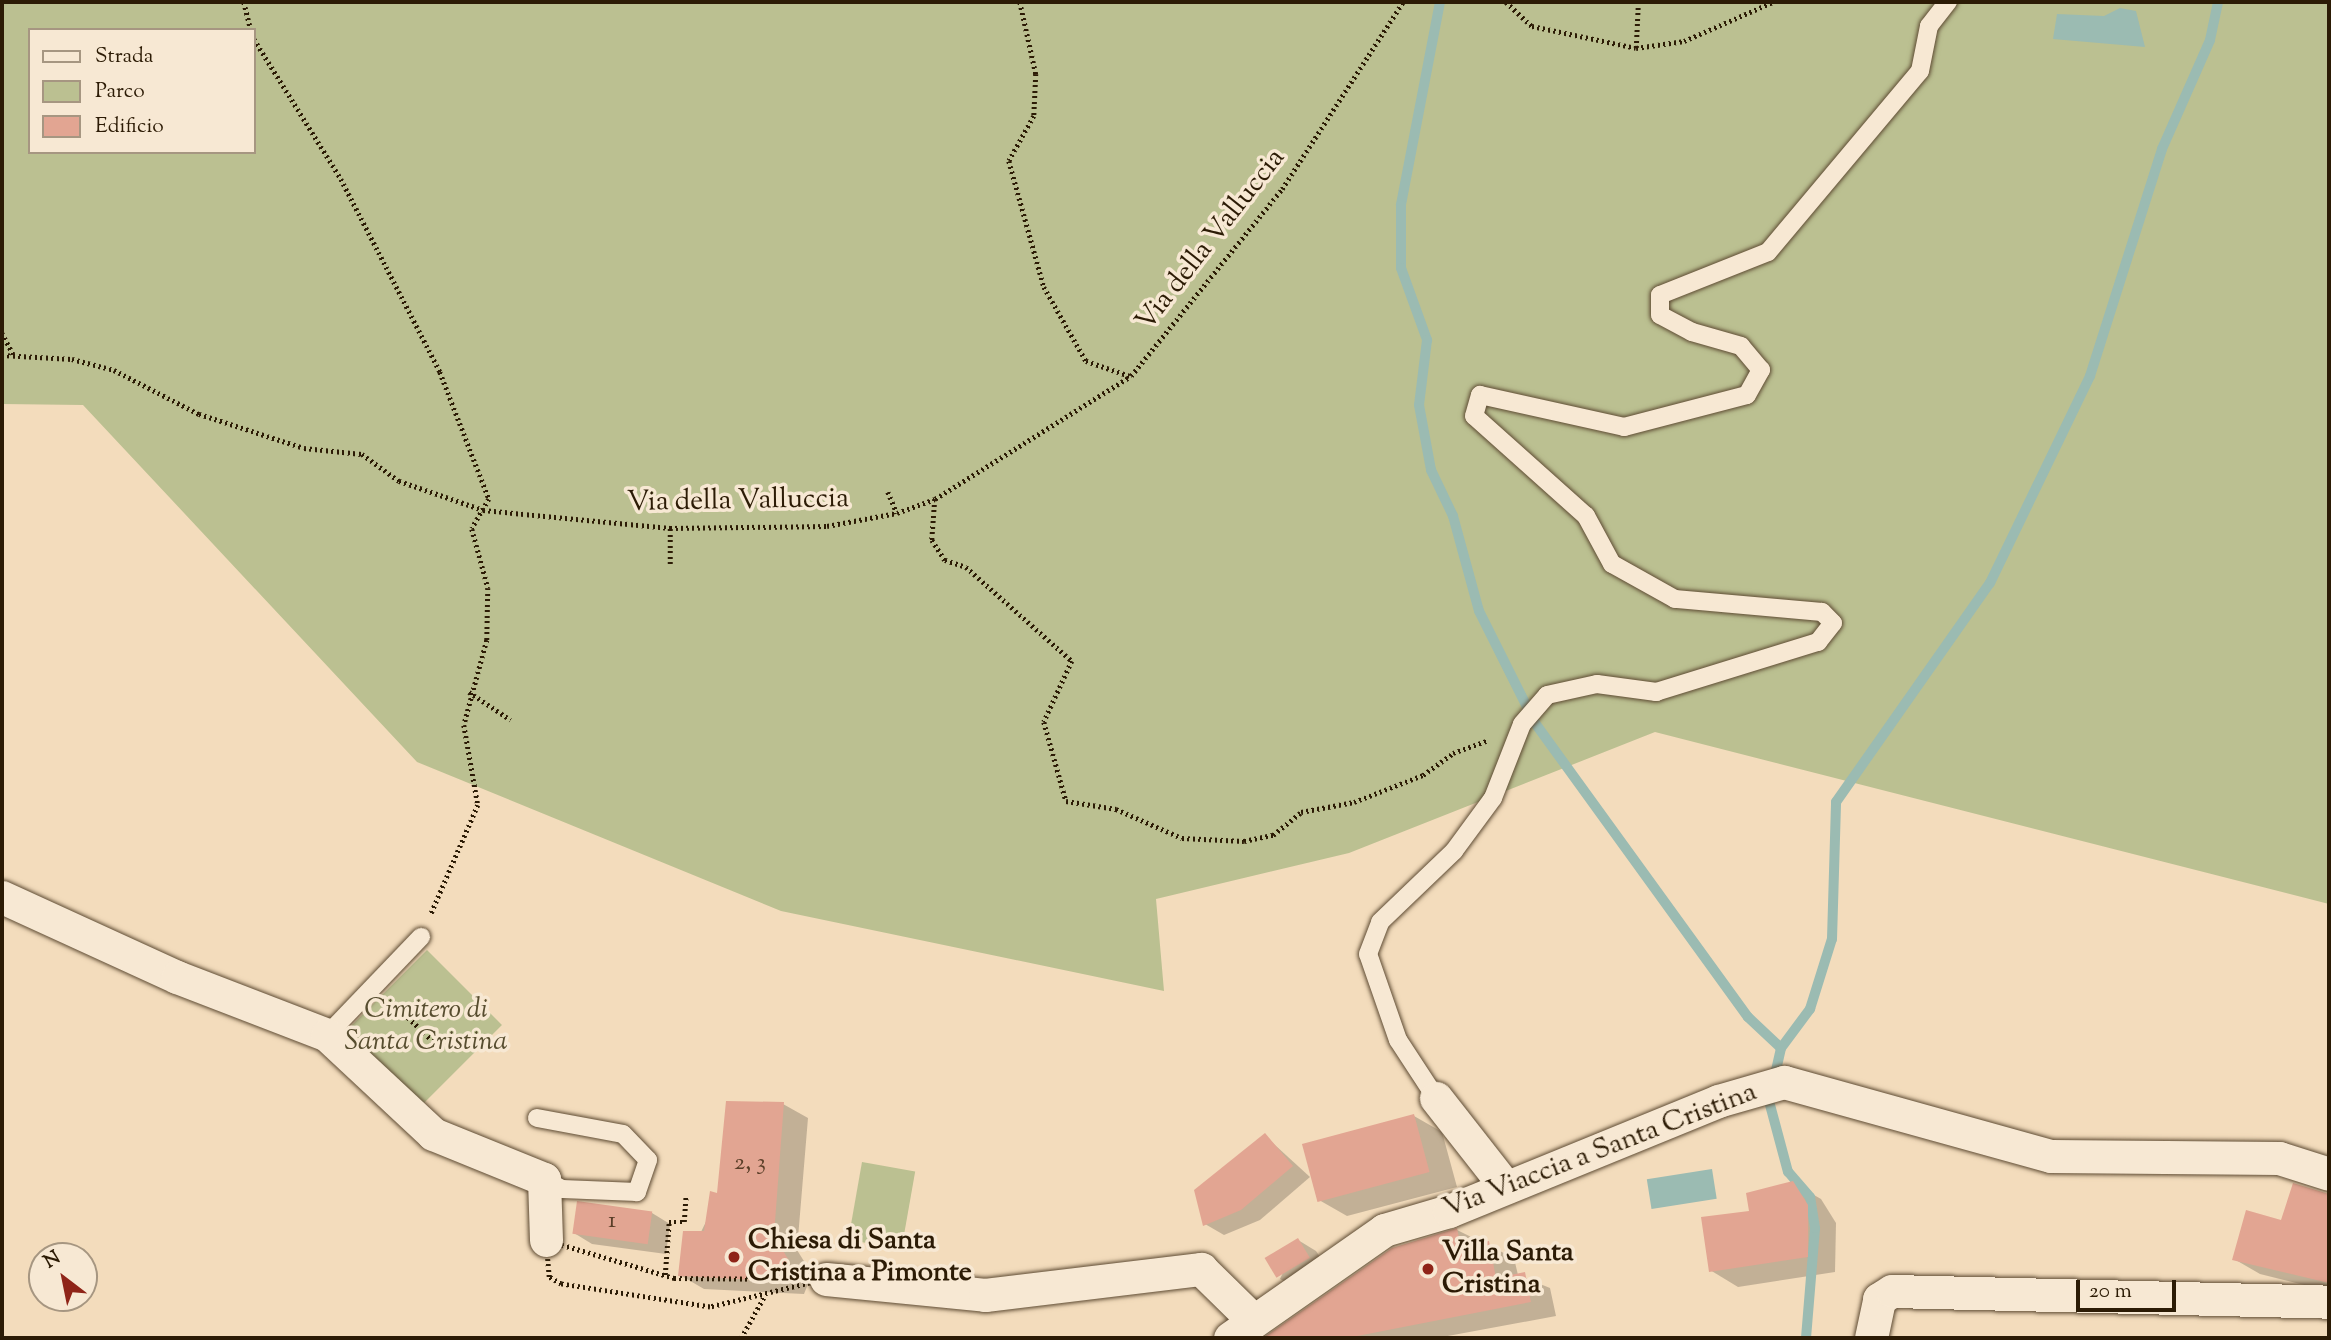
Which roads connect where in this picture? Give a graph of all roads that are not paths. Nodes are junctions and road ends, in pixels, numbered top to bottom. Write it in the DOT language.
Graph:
graph roads {
  1 [pos="1948,2"];
  2 [pos="2,897"];
  3 [pos="421,937"];
  4 [pos="327,1035"];
  5 [pos="1436,1098"];
  6 [pos="537,1118"];
  7 [pos="2329,1174"];
  8 [pos="544,1179"];
  9 [pos="1505,1186"];
  10 [pos="546,1240"];
  11 [pos="827,1279"];
  12 [pos="2329,1302"];
  13 [pos="1241,1329"];
  14 [pos="1871,1338"];
  1 -- 5 [label="lane"];
  2 -- 4 [label="street"];
  3 -- 4 [label="lane"];
  4 -- 8 [label="street"];
  5 -- 9 [label="street"];
  6 -- 8 [label="lane"];
  7 -- 9 [label="street, Via Viaccia a Santa Cristina"];
  8 -- 10 [label="street"];
  9 -- 13 [label="street, Via Viaccia a Santa Cristina"];
  11 -- 13 [label="street"];
  12 -- 14 [label="street"];
}
